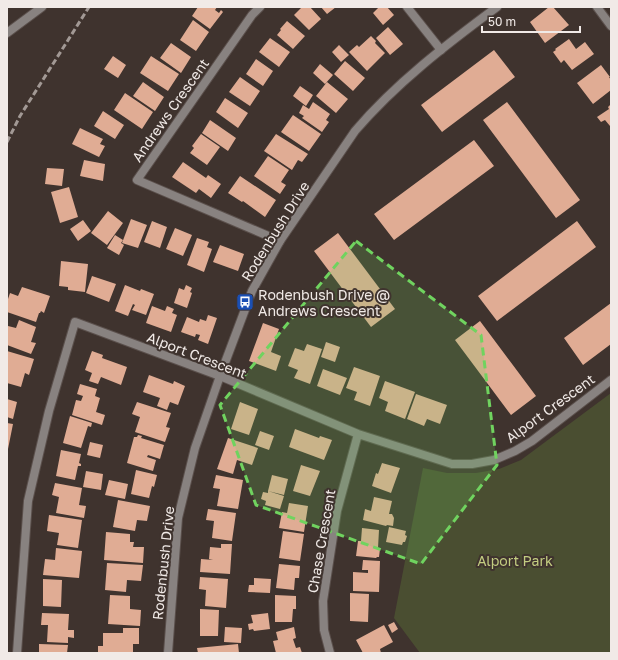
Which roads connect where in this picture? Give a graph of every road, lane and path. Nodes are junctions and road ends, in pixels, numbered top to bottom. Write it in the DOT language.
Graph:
graph roads {
  1 [pos="42,7"];
  2 [pos="260,7"];
  3 [pos="407,7"];
  4 [pos="497,7"];
  5 [pos="597,7"];
  6 [pos="611,26"];
  7 [pos="7,33"];
  8 [pos="441,50"];
  9 [pos="280,241"];
  10 [pos="220,376"];
  11 [pos="611,380"];
  12 [pos="358,434"];
  13 [pos="18,653"];
  14 [pos="168,653"];
  15 [pos="330,653"];
  1 -- 7 [label="street"];
  2 -- 9 [label="street, Andrews Crescent"];
  3 -- 8 [label="street"];
  4 -- 8 [label="street, Rodenbush Drive"];
  5 -- 6 [label="street"];
  8 -- 9 [label="street, Rodenbush Drive"];
  9 -- 10 [label="street, Rodenbush Drive"];
  10 -- 12 [label="street, Alport Crescent"];
  10 -- 13 [label="street, Alport Crescent"];
  10 -- 14 [label="street, Rodenbush Drive"];
  11 -- 12 [label="street, Alport Crescent"];
  12 -- 15 [label="street, Chase Crescent"];
}
